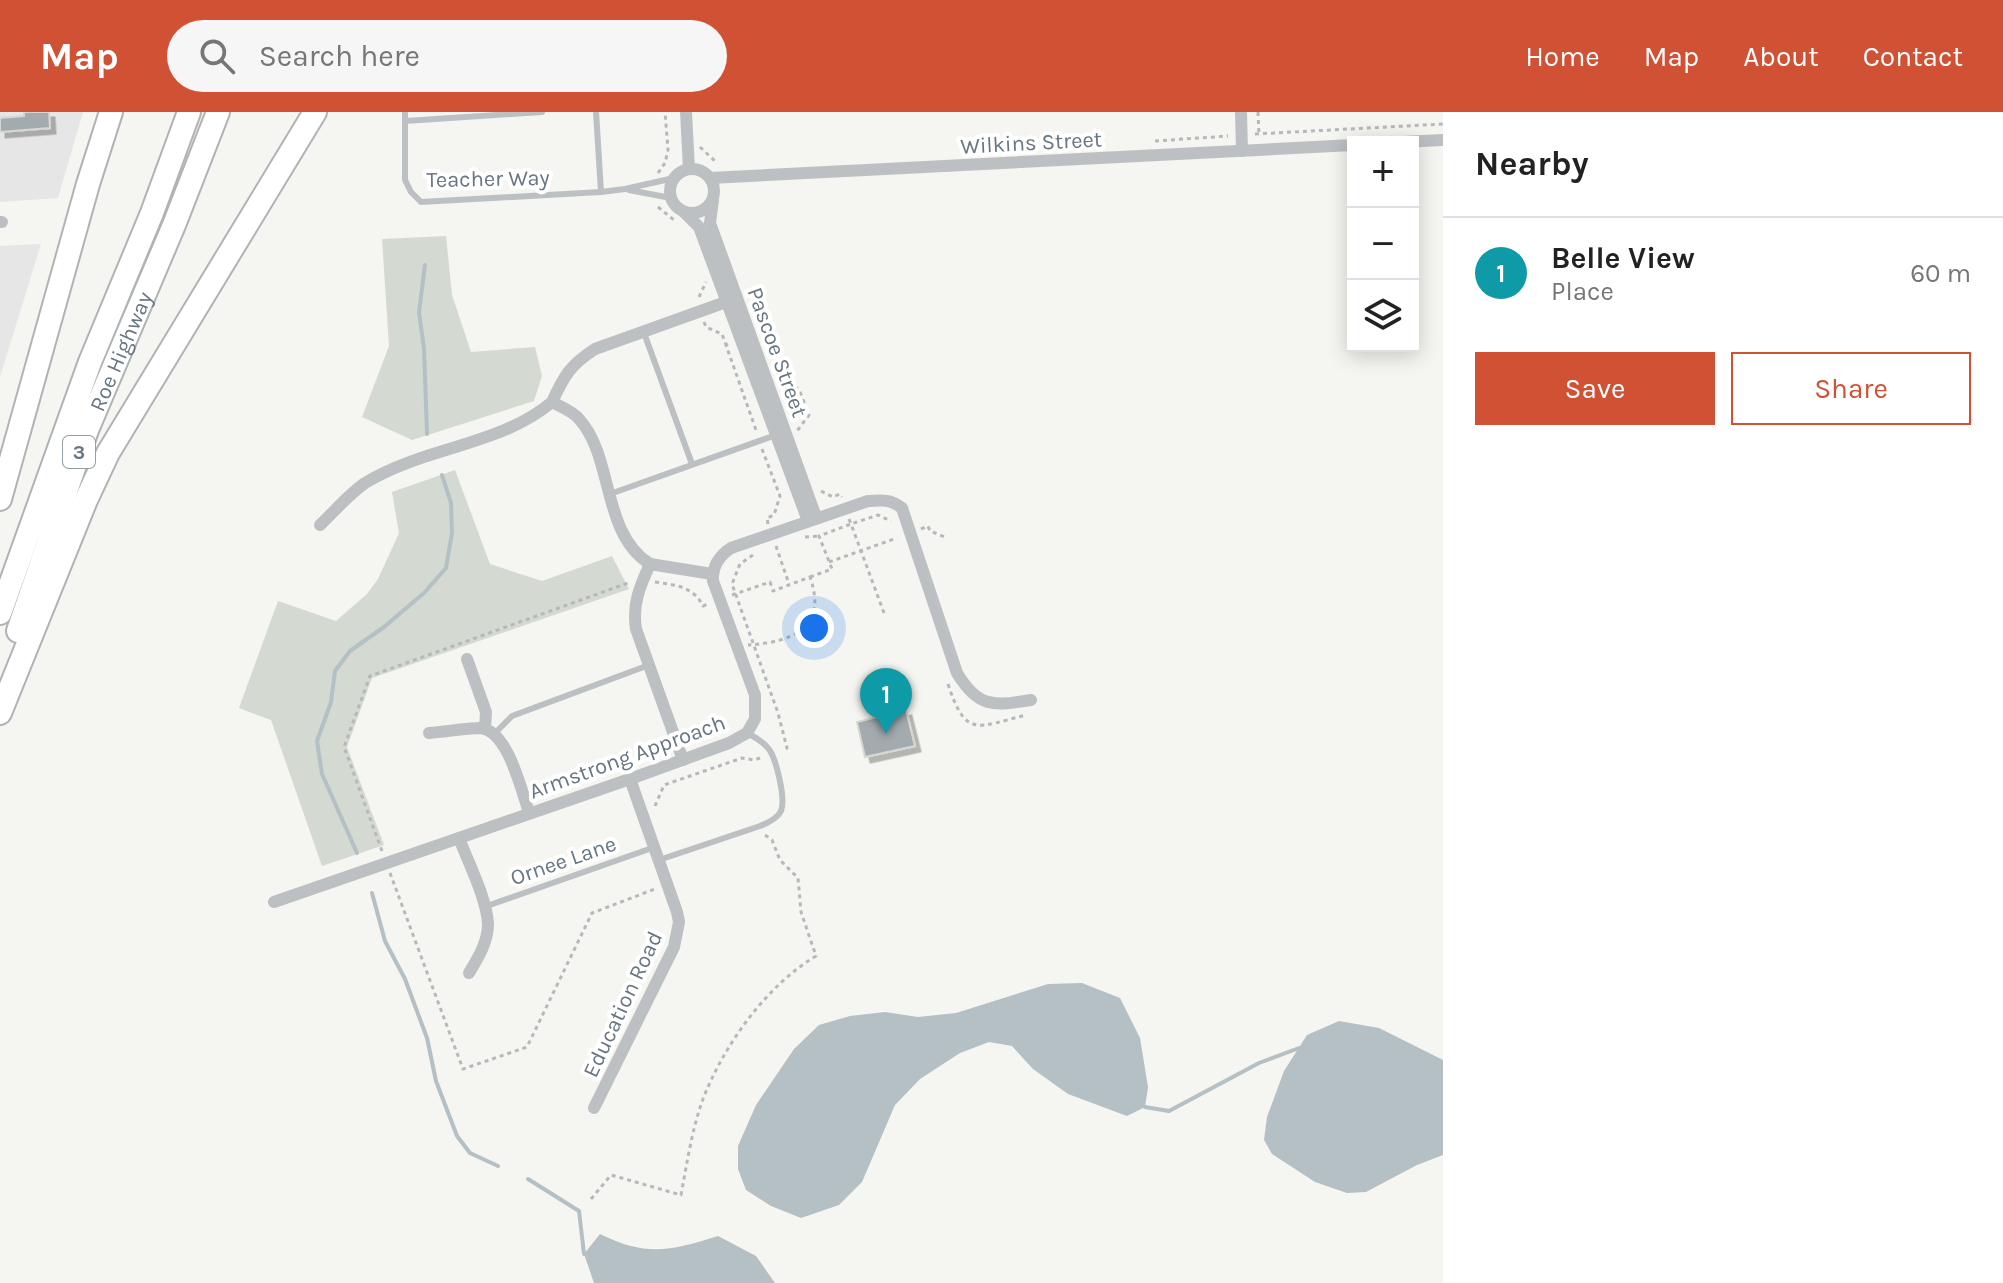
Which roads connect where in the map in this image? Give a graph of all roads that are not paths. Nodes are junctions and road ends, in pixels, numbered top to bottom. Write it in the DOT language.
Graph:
graph roads {
  1 [pos="111,112"];
  2 [pos="189,112"];
  3 [pos="218,112"];
  4 [pos="315,112"];
  5 [pos="405,112"];
  6 [pos="542,112"];
  7 [pos="596,112"];
  8 [pos="686,112"];
  9 [pos="692,112"];
  10 [pos="1241,112"];
  11 [pos="405,121"];
  12 [pos="1443,140"];
  13 [pos="1419,141"];
  14 [pos="1347,145"];
  15 [pos="1242,151"];
  16 [pos="692,169"];
  17 [pos="674,178"];
  18 [pos="710,178"];
  19 [pos="625,189"];
  20 [pos="601,192"];
  21 [pos="671,198"];
  22 [pos="713,200"];
  23 [pos="681,218"];
  24 [pos="732,299"];
  25 [pos="644,332"];
  26 [pos="552,402"];
  27 [pos="776,435"];
  28 [pos="692,464"];
  29 [pos="610,494"];
  30 [pos="0,499"];
  31 [pos="812,519"];
  32 [pos="320,525"];
  33 [pos="650,564"];
  34 [pos="712,574"];
  35 [pos="0,613"];
  36 [pos="467,659"];
  37 [pos="649,665"];
  38 [pos="0,685"];
  39 [pos="1031,700"];
  40 [pos="0,713"];
  41 [pos="490,731"];
  42 [pos="429,733"];
  43 [pos="747,733"];
  44 [pos="683,760"];
  45 [pos="630,779"];
  46 [pos="529,812"];
  47 [pos="459,838"];
  48 [pos="657,853"];
  49 [pos="274,902"];
  50 [pos="484,907"];
  51 [pos="469,973"];
  52 [pos="594,1108"];
  1 -- 30 [label="highway"];
  2 -- 35 [label="highway, Roe Highway / 3"];
  3 -- 38 [label="highway, Roe Highway / 3"];
  4 -- 40 [label="highway"];
  5 -- 11 [label="lane, Teacher Way"];
  6 -- 11 [label="lane"];
  7 -- 20 [label="lane"];
  8 -- 16 [label="street"];
  9 -- 16 [label="street"];
  10 -- 15 [label="street"];
  11 -- 20 [label="lane, Teacher Way"];
  12 -- 13 [label="street"];
  14 -- 15 [label="street, Wilkins Street"];
  15 -- 18 [label="street, Wilkins Street"];
  16 -- 17 [label="street"];
  16 -- 18 [label="street"];
  17 -- 19 [label="lane, Teacher Way"];
  17 -- 21 [label="street"];
  18 -- 22 [label="street"];
  19 -- 20 [label="lane, Teacher Way"];
  19 -- 21 [label="lane"];
  21 -- 23 [label="street"];
  22 -- 23 [label="street"];
  22 -- 24 [label="street, Pascoe Street"];
  23 -- 24 [label="street, Pascoe Street"];
  24 -- 25 [label="street"];
  24 -- 27 [label="street, Pascoe Street"];
  24 -- 31 [label="street, Pascoe Street"];
  25 -- 26 [label="street"];
  25 -- 28 [label="lane"];
  26 -- 29 [label="street"];
  26 -- 32 [label="street"];
  27 -- 28 [label="lane"];
  27 -- 31 [label="street, Pascoe Street"];
  28 -- 29 [label="lane"];
  29 -- 33 [label="street"];
  31 -- 34 [label="street"];
  31 -- 39 [label="street"];
  33 -- 34 [label="street"];
  33 -- 37 [label="street"];
  34 -- 43 [label="street, Armstrong Approach"];
  36 -- 41 [label="street"];
  37 -- 41 [label="lane"];
  37 -- 44 [label="street"];
  41 -- 42 [label="street"];
  41 -- 46 [label="street"];
  43 -- 44 [label="street, Armstrong Approach"];
  43 -- 48 [label="lane, Ornee Lane"];
  44 -- 45 [label="street, Armstrong Approach"];
  45 -- 46 [label="street, Armstrong Approach"];
  45 -- 48 [label="street, Education Road"];
  46 -- 47 [label="street, Armstrong Approach"];
  47 -- 49 [label="street, Armstrong Approach"];
  47 -- 50 [label="street"];
  48 -- 50 [label="lane, Ornee Lane"];
  48 -- 52 [label="street, Education Road"];
  50 -- 51 [label="street"];
}
